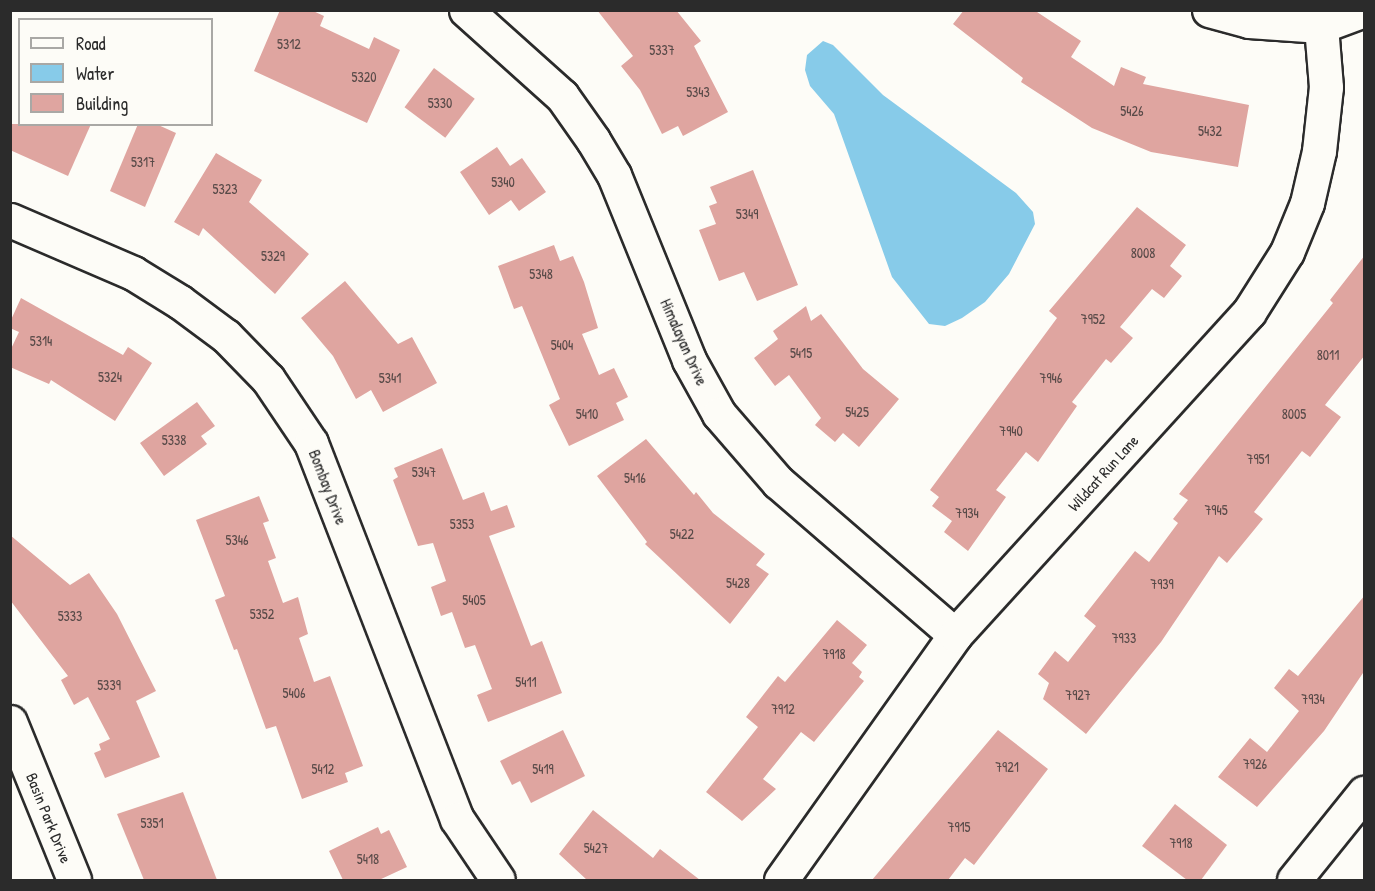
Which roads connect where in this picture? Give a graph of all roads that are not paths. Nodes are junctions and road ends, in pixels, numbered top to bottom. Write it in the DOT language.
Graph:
graph roads {
  1 [pos="466,10"];
  2 [pos="1209,10"];
  3 [pos="1364,10"];
  4 [pos="1321,26"];
  5 [pos="10,220"];
  6 [pos="955,635"];
  7 [pos="10,722"];
  8 [pos="1365,792"];
  9 [pos="74,880"];
  10 [pos="498,880"];
  11 [pos="781,880"];
  12 [pos="1294,880"];
  1 -- 6 [label="street, Himalayan Drive"];
  2 -- 4 [label="street"];
  3 -- 4 [label="street"];
  4 -- 6 [label="street, Wildcat Run Lane"];
  5 -- 10 [label="street, Bombay Drive"];
  6 -- 11 [label="street, Wildcat Run Lane"];
  7 -- 9 [label="street, Basin Park Drive"];
  8 -- 12 [label="street"];
}
